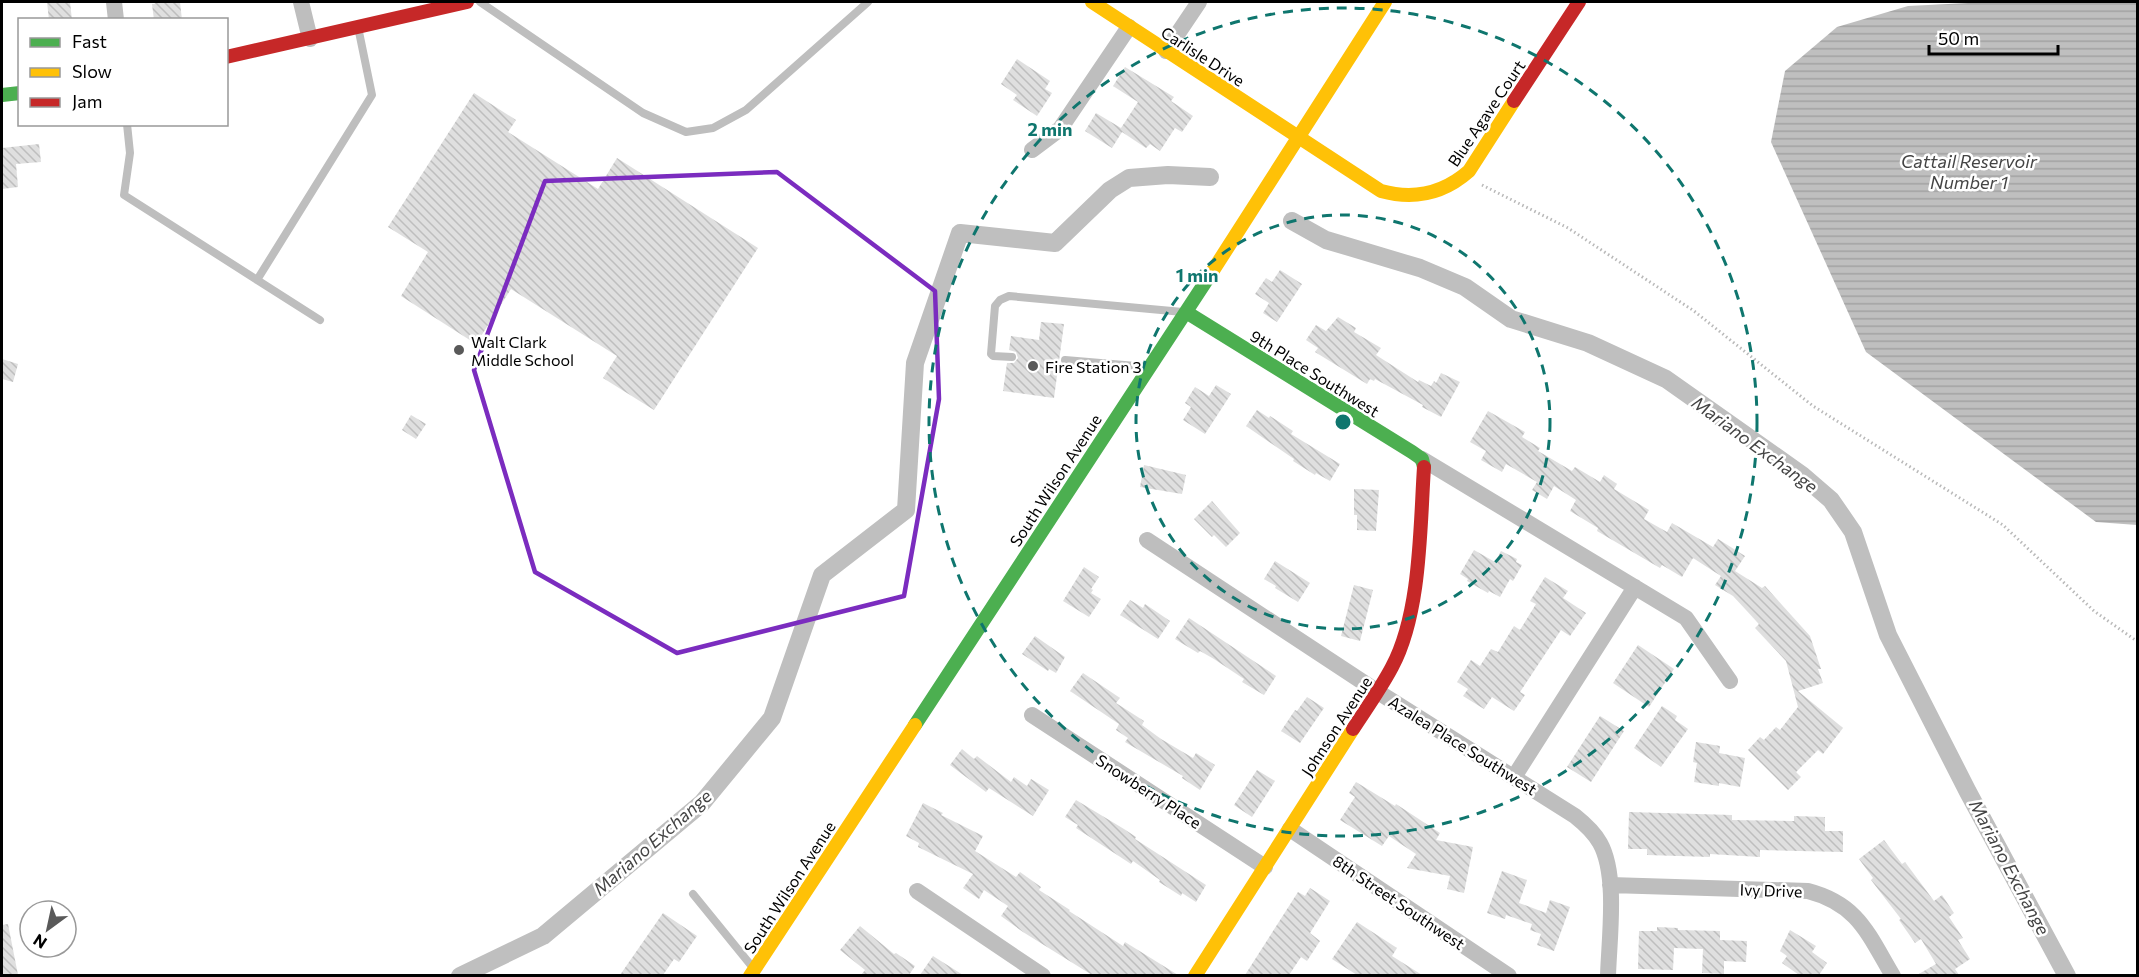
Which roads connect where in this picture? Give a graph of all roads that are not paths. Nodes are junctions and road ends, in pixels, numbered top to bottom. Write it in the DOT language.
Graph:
graph roads {
  1 [pos="114,2"];
  2 [pos="301,2"];
  3 [pos="467,2"];
  4 [pos="480,2"];
  5 [pos="868,2"];
  6 [pos="1092,2"];
  7 [pos="1199,2"];
  8 [pos="1385,2"];
  9 [pos="1579,2"];
  10 [pos="116,18"];
  11 [pos="358,26"];
  12 [pos="1129,27"];
  13 [pos="310,39"];
  14 [pos="1166,51"];
  15 [pos="228,57"];
  16 [pos="18,93"];
  17 [pos="2,95"];
  18 [pos="127,126"];
  19 [pos="1298,136"];
  20 [pos="1032,150"];
  21 [pos="257,280"];
  22 [pos="1186,312"];
  23 [pos="320,320"];
  24 [pos="1012,357"];
  25 [pos="1065,360"];
  26 [pos="1149,367"];
  27 [pos="1423,461"];
  28 [pos="1147,540"];
  29 [pos="1635,587"];
  30 [pos="1730,681"];
  31 [pos="1378,692"];
  32 [pos="1032,715"];
  33 [pos="1514,777"];
  34 [pos="1290,829"];
  35 [pos="1265,867"];
  36 [pos="1610,885"];
  37 [pos="917,891"];
  38 [pos="693,894"];
  39 [pos="752,972"];
  40 [pos="1043,975"];
  41 [pos="1195,975"];
  42 [pos="1509,975"];
  43 [pos="1608,975"];
  44 [pos="1893,975"];
  1 -- 10 [label="street"];
  2 -- 13 [label="street"];
  3 -- 11 [label="street"];
  4 -- 5 [label="lane"];
  6 -- 12 [label="street, Carlisle Drive"];
  7 -- 14 [label="street"];
  8 -- 19 [label="street, South Wilson Avenue"];
  9 -- 19 [label="street, Blue Agave Court"];
  11 -- 13 [label="street"];
  11 -- 21 [label="lane"];
  12 -- 14 [label="street, Carlisle Drive"];
  12 -- 20 [label="street"];
  13 -- 15 [label="street"];
  14 -- 19 [label="street, Carlisle Drive"];
  16 -- 17 [label="street"];
  18 -- 21 [label="lane"];
  19 -- 22 [label="street, South Wilson Avenue"];
  21 -- 23 [label="lane"];
  22 -- 24 [label="lane"];
  22 -- 26 [label="street, South Wilson Avenue"];
  22 -- 27 [label="street, 9th Place Southwest"];
  25 -- 26 [label="lane"];
  26 -- 39 [label="street, South Wilson Avenue"];
  27 -- 29 [label="street"];
  27 -- 31 [label="street, Johnson Avenue"];
  28 -- 31 [label="street, Azalea Place Southwest"];
  29 -- 30 [label="street"];
  29 -- 33 [label="street"];
  31 -- 33 [label="street, Azalea Place Southwest"];
  31 -- 34 [label="street, Johnson Avenue"];
  32 -- 35 [label="street, Snowberry Place"];
  33 -- 36 [label="street, Azalea Place Southwest"];
  34 -- 35 [label="street, Johnson Avenue"];
  34 -- 42 [label="street, 8th Street Southwest"];
  35 -- 41 [label="street, Johnson Avenue"];
  36 -- 43 [label="street, Azalea Place Southwest"];
  36 -- 44 [label="street, Ivy Drive"];
  37 -- 40 [label="street"];
  38 -- 39 [label="lane"];
}
